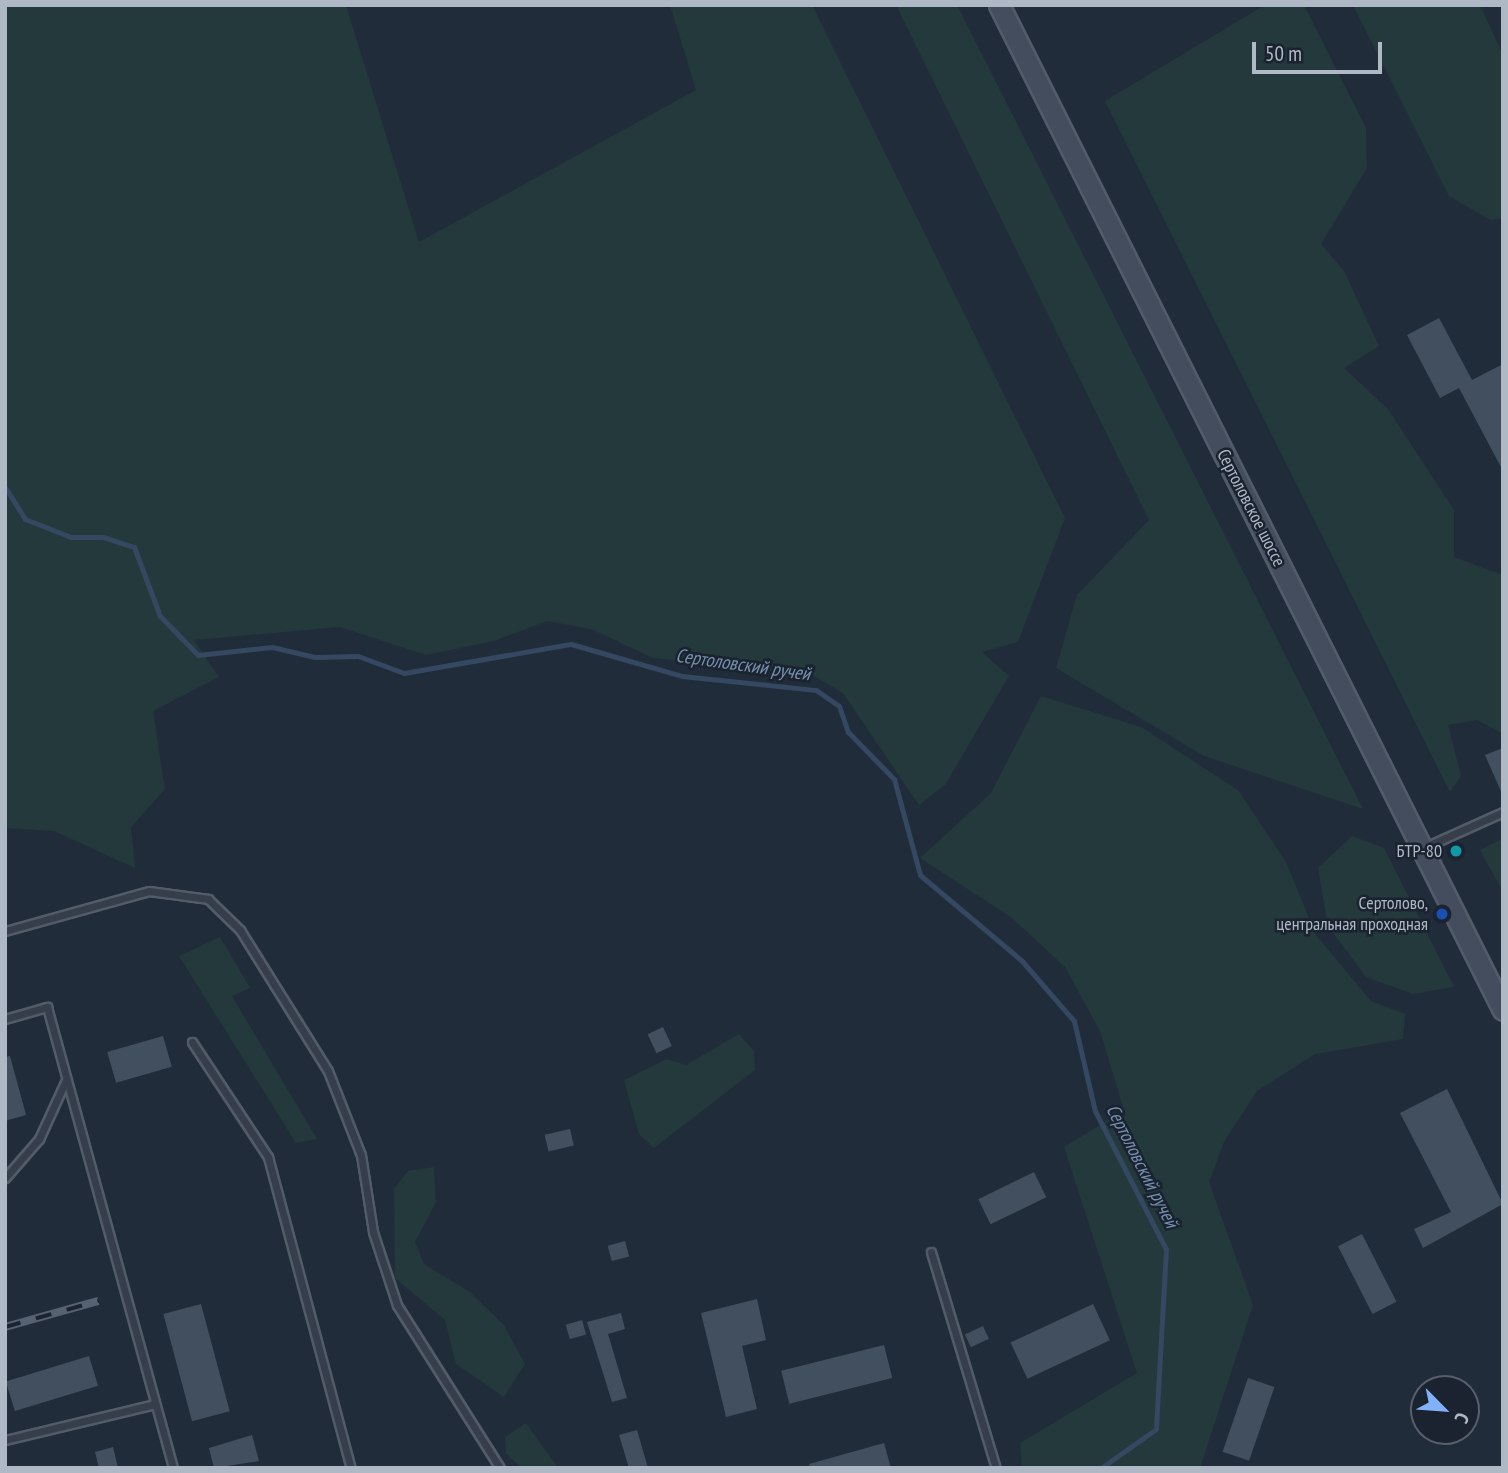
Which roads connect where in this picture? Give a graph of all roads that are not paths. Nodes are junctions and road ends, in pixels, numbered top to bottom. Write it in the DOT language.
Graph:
graph roads {
  1 [pos="999,5"];
  2 [pos="1503,812"];
  3 [pos="1422,848"];
  4 [pos="5,931"];
  5 [pos="1503,1010"];
  6 [pos="5,1019"];
  7 [pos="192,1042"];
  8 [pos="66,1080"];
  9 [pos="5,1178"];
  10 [pos="931,1252"];
  11 [pos="155,1404"];
  12 [pos="5,1440"];
  13 [pos="173,1468"];
  14 [pos="351,1468"];
  15 [pos="500,1468"];
  16 [pos="996,1468"];
  1 -- 3 [label="main road, Сертоловское шоссе"];
  2 -- 3 [label="lane"];
  3 -- 5 [label="main road, Сертоловское шоссе"];
  4 -- 15 [label="lane"];
  6 -- 8 [label="lane"];
  7 -- 14 [label="lane"];
  8 -- 9 [label="lane"];
  8 -- 11 [label="lane"];
  10 -- 16 [label="lane"];
  11 -- 12 [label="lane"];
  11 -- 13 [label="lane"];
}
